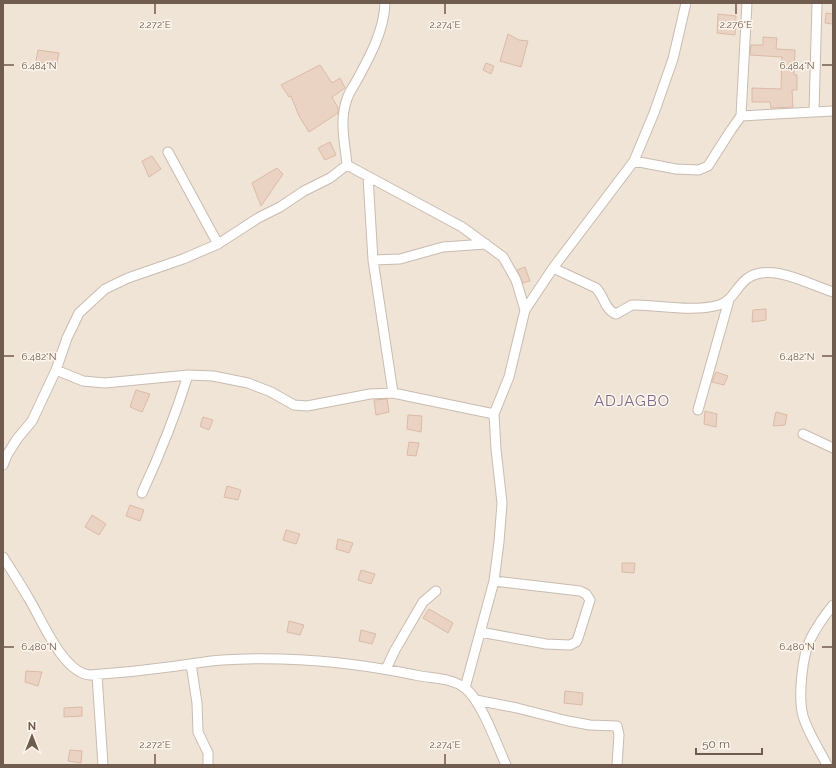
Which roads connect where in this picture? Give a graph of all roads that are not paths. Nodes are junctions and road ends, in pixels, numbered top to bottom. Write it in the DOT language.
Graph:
graph roads {
  1 [pos="385,3"];
  2 [pos="686,3"];
  3 [pos="747,3"];
  4 [pos="818,3"];
  5 [pos="814,111"];
  6 [pos="833,111"];
  7 [pos="741,116"];
  8 [pos="168,152"];
  9 [pos="634,161"];
  10 [pos="348,165"];
  11 [pos="368,177"];
  12 [pos="218,244"];
  13 [pos="486,244"];
  14 [pos="373,260"];
  15 [pos="553,268"];
  16 [pos="833,292"];
  17 [pos="729,300"];
  18 [pos="525,310"];
  19 [pos="56,370"];
  20 [pos="188,375"];
  21 [pos="393,393"];
  22 [pos="698,410"];
  23 [pos="494,414"];
  24 [pos="803,434"];
  25 [pos="833,448"];
  26 [pos="3,465"];
  27 [pos="142,493"];
  28 [pos="3,557"];
  29 [pos="494,581"];
  30 [pos="436,591"];
  31 [pos="833,605"];
  32 [pos="480,632"];
  33 [pos="190,664"];
  34 [pos="386,669"];
  35 [pos="96,675"];
  36 [pos="465,688"];
  37 [pos="476,700"];
  38 [pos="103,765"];
  39 [pos="208,765"];
  40 [pos="506,765"];
  41 [pos="617,765"];
  42 [pos="827,765"];
  1 -- 10 [label="street"];
  2 -- 9 [label="street"];
  3 -- 7 [label="street"];
  4 -- 5 [label="street"];
  5 -- 6 [label="street"];
  5 -- 7 [label="street"];
  7 -- 9 [label="street"];
  8 -- 12 [label="street"];
  9 -- 15 [label="street"];
  10 -- 11 [label="street"];
  10 -- 12 [label="street"];
  11 -- 13 [label="street"];
  11 -- 14 [label="street"];
  12 -- 19 [label="street"];
  13 -- 14 [label="street"];
  13 -- 18 [label="street"];
  14 -- 21 [label="street"];
  15 -- 17 [label="street"];
  15 -- 18 [label="street"];
  16 -- 17 [label="street"];
  17 -- 22 [label="street"];
  18 -- 23 [label="street"];
  19 -- 20 [label="street"];
  19 -- 26 [label="street"];
  20 -- 21 [label="street"];
  20 -- 27 [label="street"];
  21 -- 23 [label="street"];
  23 -- 29 [label="street"];
  24 -- 25 [label="street"];
  28 -- 35 [label="street"];
  29 -- 32 [label="street"];
  29 -- 32 [label="street"];
  30 -- 34 [label="street"];
  31 -- 42 [label="street"];
  32 -- 36 [label="street"];
  33 -- 34 [label="street"];
  33 -- 35 [label="street"];
  33 -- 39 [label="street"];
  34 -- 36 [label="street"];
  35 -- 38 [label="street"];
  36 -- 37 [label="street"];
  37 -- 40 [label="street"];
  37 -- 41 [label="street"];
}
